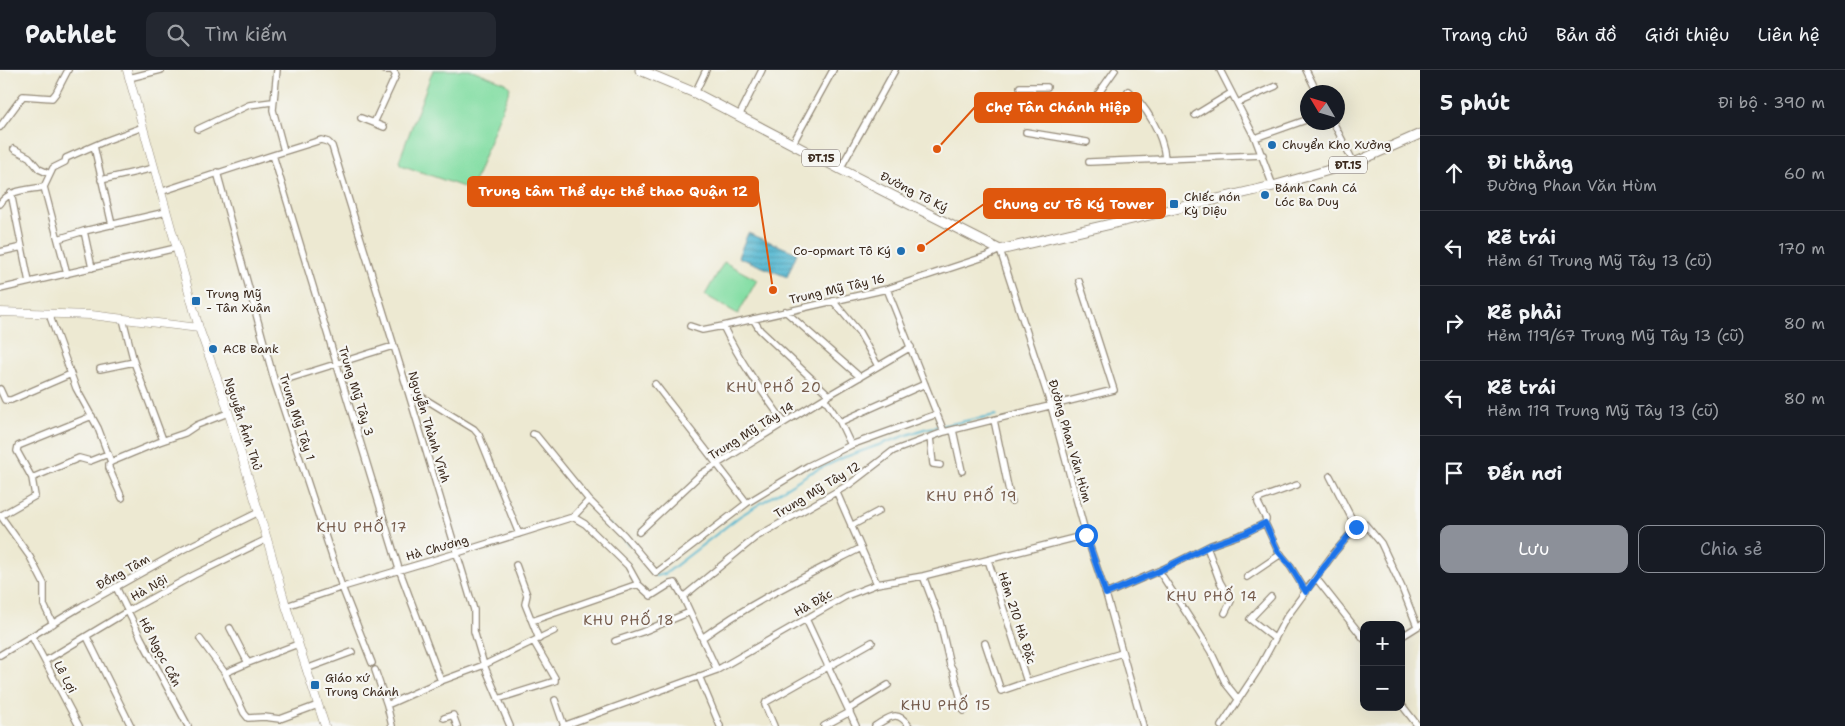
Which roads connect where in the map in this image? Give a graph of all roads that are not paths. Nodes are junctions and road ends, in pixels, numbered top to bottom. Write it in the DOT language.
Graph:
graph roads {
  1 [pos="68,70"];
  2 [pos="161,70"];
  3 [pos="277,70"];
  4 [pos="385,70"];
  5 [pos="394,70"];
  6 [pos="640,70"];
  7 [pos="706,70"];
  8 [pos="762,70"];
  9 [pos="833,70"];
  10 [pos="895,70"];
  11 [pos="1115,70"];
  12 [pos="1220,70"];
  13 [pos="1306,70"];
  14 [pos="128,74"];
  15 [pos="1314,85"];
  16 [pos="1276,86"];
  17 [pos="1020,87"];
  18 [pos="1047,87"];
  19 [pos="1128,91"];
  20 [pos="695,93"];
  21 [pos="1232,93"];
  22 [pos="1096,97"];
  23 [pos="272,102"];
  24 [pos="1237,103"];
  25 [pos="1195,115"];
  26 [pos="738,116"];
  27 [pos="361,118"];
  28 [pos="1300,122"];
  29 [pos="374,123"];
  30 [pos="0,126"];
  31 [pos="143,127"];
  32 [pos="384,127"];
  33 [pos="198,129"];
  34 [pos="1337,130"];
  35 [pos="1026,132"];
  36 [pos="1420,134"];
  37 [pos="1255,138"];
  38 [pos="1087,142"];
  39 [pos="793,143"];
  40 [pos="94,146"];
  41 [pos="14,148"];
  42 [pos="284,151"];
  43 [pos="273,155"];
  44 [pos="1263,155"];
  45 [pos="1165,158"];
  46 [pos="1089,162"];
  47 [pos="1354,163"];
  48 [pos="154,168"];
  49 [pos="840,169"];
  50 [pos="217,172"];
  51 [pos="50,174"];
  52 [pos="101,180"];
  53 [pos="1273,186"];
  54 [pos="44,187"];
  55 [pos="160,192"];
  56 [pos="11,193"];
  57 [pos="1,200"];
  58 [pos="166,212"];
  59 [pos="112,225"];
  60 [pos="84,231"];
  61 [pos="58,240"];
  62 [pos="22,247"];
  63 [pos="176,248"];
  64 [pos="1000,250"];
  65 [pos="0,252"];
  66 [pos="92,268"];
  67 [pos="67,274"];
  68 [pos="29,282"];
  69 [pos="1079,282"];
  70 [pos="0,289"];
  71 [pos="887,289"];
  72 [pos="833,301"];
  73 [pos="785,311"];
  74 [pos="0,312"];
  75 [pos="49,314"];
  76 [pos="123,319"];
  77 [pos="753,319"];
  78 [pos="690,326"];
  79 [pos="723,326"];
  80 [pos="199,328"];
  81 [pos="393,346"];
  82 [pos="911,347"];
  83 [pos="134,362"];
  84 [pos="337,364"];
  85 [pos="878,366"];
  86 [pos="100,369"];
  87 [pos="71,374"];
  88 [pos="860,377"];
  89 [pos="275,383"];
  90 [pos="654,384"];
  91 [pos="925,384"];
  92 [pos="407,388"];
  93 [pos="0,389"];
  94 [pos="826,396"];
  95 [pos="1051,406"];
  96 [pos="228,413"];
  97 [pos="937,414"];
  98 [pos="92,416"];
  99 [pos="994,420"];
  100 [pos="784,422"];
  101 [pos="840,422"];
  102 [pos="944,430"];
  103 [pos="953,430"];
  104 [pos="533,434"];
  105 [pos="930,437"];
  106 [pos="163,440"];
  107 [pos="851,445"];
  108 [pos="108,454"];
  109 [pos="112,462"];
  110 [pos="717,464"];
  111 [pos="940,465"];
  112 [pos="962,470"];
  113 [pos="1330,476"];
  114 [pos="32,478"];
  115 [pos="1297,485"];
  116 [pos="837,492"];
  117 [pos="122,498"];
  118 [pos="589,500"];
  119 [pos="1011,501"];
  120 [pos="747,503"];
  121 [pos="879,511"];
  122 [pos="259,512"];
  123 [pos="0,516"];
  124 [pos="573,517"];
  125 [pos="1265,523"];
  126 [pos="850,526"];
  127 [pos="1356,527"];
  128 [pos="639,532"];
  129 [pos="519,534"];
  130 [pos="1086,535"];
  131 [pos="267,539"];
  132 [pos="1207,547"];
  133 [pos="860,548"];
  134 [pos="457,553"];
  135 [pos="1281,554"];
  136 [pos="988,560"];
  137 [pos="516,566"];
  138 [pos="399,569"];
  139 [pos="1159,571"];
  140 [pos="923,576"];
  141 [pos="1247,577"];
  142 [pos="1316,578"];
  143 [pos="638,584"];
  144 [pos="877,584"];
  145 [pos="342,587"];
  146 [pos="116,588"];
  147 [pos="1306,592"];
  148 [pos="1106,594"];
  149 [pos="684,597"];
  150 [pos="1271,597"];
  151 [pos="286,606"];
  152 [pos="128,611"];
  153 [pos="690,612"];
  154 [pos="1225,612"];
  155 [pos="806,619"];
  156 [pos="532,621"];
  157 [pos="53,624"];
  158 [pos="1418,625"];
  159 [pos="230,628"];
  160 [pos="554,632"];
  161 [pos="1405,633"];
  162 [pos="1360,634"];
  163 [pos="32,637"];
  164 [pos="87,637"];
  165 [pos="702,638"];
  166 [pos="1274,638"];
  167 [pos="200,639"];
  168 [pos="536,640"];
  169 [pos="615,641"];
  170 [pos="872,642"];
  171 [pos="985,643"];
  172 [pos="298,644"];
  173 [pos="352,652"];
  174 [pos="1122,653"];
  175 [pos="0,655"];
  176 [pos="45,661"];
  177 [pos="248,663"];
  178 [pos="484,665"];
  179 [pos="829,667"];
  180 [pos="306,669"];
  181 [pos="717,670"];
  182 [pos="225,673"];
  183 [pos="699,676"];
  184 [pos="441,681"];
  185 [pos="1026,682"];
  186 [pos="888,685"];
  187 [pos="498,699"];
  188 [pos="1238,699"];
  189 [pos="555,700"];
  190 [pos="318,705"];
  191 [pos="387,705"];
  192 [pos="1405,709"];
  193 [pos="964,710"];
  194 [pos="850,711"];
  195 [pos="444,718"];
  196 [pos="80,726"];
  197 [pos="131,726"];
  198 [pos="188,726"];
  199 [pos="325,726"];
  200 [pos="392,726"];
  201 [pos="457,726"];
  202 [pos="510,726"];
  203 [pos="563,726"];
  204 [pos="720,726"];
  205 [pos="774,726"];
  206 [pos="824,726"];
  207 [pos="856,726"];
  208 [pos="875,726"];
  209 [pos="909,726"];
  210 [pos="1143,726"];
  211 [pos="1221,726"];
  212 [pos="1418,726"];
  1 -- 30 [label="street"];
  2 -- 14 [label="street"];
  3 -- 23 [label="street"];
  4 -- 5 [label="street"];
  5 -- 29 [label="street"];
  6 -- 20 [label="main road, Đường Tô Ký / ĐT.15"];
  7 -- 20 [label="street"];
  8 -- 26 [label="street"];
  9 -- 39 [label="street"];
  10 -- 49 [label="street"];
  11 -- 22 [label="street"];
  12 -- 21 [label="street"];
  13 -- 15 [label="street"];
  14 -- 31 [label="main road, Nguyễn Ảnh Thủ"];
  16 -- 24 [label="street"];
  17 -- 18 [label="street"];
  19 -- 45 [label="street"];
  20 -- 26 [label="main road, Đường Tô Ký / ĐT.15"];
  21 -- 24 [label="street"];
  21 -- 25 [label="street"];
  23 -- 33 [label="street"];
  23 -- 42 [label="street"];
  24 -- 37 [label="street"];
  26 -- 39 [label="main road, Đường Tô Ký / ĐT.15"];
  27 -- 29 [label="street"];
  28 -- 37 [label="street"];
  29 -- 32 [label="street"];
  31 -- 40 [label="street"];
  31 -- 48 [label="main road, Nguyễn Ảnh Thủ"];
  34 -- 47 [label="street"];
  35 -- 38 [label="street"];
  36 -- 47 [label="main road, ĐT.15"];
  37 -- 44 [label="street"];
  39 -- 49 [label="main road, Đường Tô Ký / ĐT.15"];
  40 -- 51 [label="street"];
  40 -- 52 [label="street"];
  41 -- 51 [label="street"];
  42 -- 43 [label="street"];
  42 -- 81 [label="street, Nguyễn Thành Vĩnh"];
  43 -- 50 [label="street"];
  43 -- 84 [label="street, Trung Mỹ Tây 3"];
  44 -- 45 [label="street"];
  44 -- 53 [label="street"];
  45 -- 46 [label="street"];
  47 -- 53 [label="main road, ĐT.15"];
  48 -- 52 [label="street"];
  48 -- 55 [label="main road, Nguyễn Ảnh Thủ"];
  49 -- 64 [label="main road, Đường Tô Ký / ĐT.15"];
  50 -- 55 [label="street"];
  50 -- 89 [label="street, Trung Mỹ Tây 1"];
  51 -- 54 [label="street"];
  52 -- 59 [label="street"];
  53 -- 64 [label="main road, ĐT.15"];
  54 -- 56 [label="street"];
  54 -- 61 [label="street"];
  55 -- 58 [label="main road, Nguyễn Ảnh Thủ"];
  56 -- 57 [label="street"];
  56 -- 62 [label="street"];
  58 -- 59 [label="street"];
  58 -- 63 [label="main road, Nguyễn Ảnh Thủ"];
  59 -- 60 [label="street"];
  60 -- 61 [label="street"];
  60 -- 66 [label="street"];
  61 -- 67 [label="street"];
  62 -- 65 [label="street"];
  62 -- 68 [label="street"];
  63 -- 66 [label="street"];
  63 -- 80 [label="main road, Nguyễn Ảnh Thủ"];
  64 -- 71 [label="street, Trung Mỹ Tây 16"];
  64 -- 95 [label="street, Đường Phan Văn Hùm"];
  66 -- 67 [label="street"];
  67 -- 68 [label="street"];
  68 -- 70 [label="street"];
  69 -- 95 [label="street, Trung Mỹ Tây 12"];
  71 -- 72 [label="street, Trung Mỹ Tây 16"];
  71 -- 82 [label="street"];
  72 -- 73 [label="street, Trung Mỹ Tây 16"];
  72 -- 85 [label="street"];
  73 -- 77 [label="street, Trung Mỹ Tây 16"];
  73 -- 88 [label="street"];
  74 -- 75 [label="main road"];
  75 -- 76 [label="main road"];
  75 -- 87 [label="street"];
  76 -- 80 [label="main road"];
  76 -- 83 [label="street"];
  77 -- 79 [label="street, Trung Mỹ Tây 16"];
  77 -- 94 [label="street"];
  78 -- 79 [label="street, Trung Mỹ Tây 16"];
  79 -- 100 [label="street"];
  80 -- 96 [label="main road, Nguyễn Ảnh Thủ"];
  81 -- 84 [label="street"];
  81 -- 92 [label="street, Nguyễn Thành Vĩnh"];
  82 -- 85 [label="street, Trung Mỹ Tây 14"];
  82 -- 91 [label="street"];
  83 -- 86 [label="street"];
  83 -- 106 [label="street"];
  84 -- 89 [label="street"];
  84 -- 138 [label="street, Trung Mỹ Tây 3"];
  85 -- 88 [label="street, Trung Mỹ Tây 14"];
  87 -- 93 [label="street"];
  87 -- 98 [label="street"];
  88 -- 94 [label="street, Trung Mỹ Tây 14"];
  89 -- 145 [label="street, Trung Mỹ Tây 1"];
  90 -- 110 [label="street"];
  91 -- 97 [label="street"];
  91 -- 101 [label="street"];
  92 -- 129 [label="street"];
  92 -- 134 [label="street, Nguyễn Thành Vĩnh"];
  94 -- 100 [label="street, Trung Mỹ Tây 14"];
  94 -- 101 [label="street"];
  95 -- 99 [label="street, Trung Mỹ Tây 12"];
  95 -- 130 [label="street, Đường Phan Văn Hùm"];
  96 -- 106 [label="street"];
  96 -- 122 [label="main road, Nguyễn Ảnh Thủ"];
  97 -- 102 [label="street"];
  97 -- 107 [label="street"];
  98 -- 108 [label="street"];
  98 -- 114 [label="street"];
  99 -- 103 [label="street, Trung Mỹ Tây 12"];
  99 -- 119 [label="street"];
  100 -- 110 [label="street, Trung Mỹ Tây 14"];
  101 -- 107 [label="street"];
  102 -- 103 [label="street, Trung Mỹ Tây 12"];
  102 -- 105 [label="street, Trung Mỹ Tây 12"];
  103 -- 112 [label="street"];
  104 -- 118 [label="street"];
  105 -- 111 [label="street"];
  105 -- 116 [label="street, Trung Mỹ Tây 12"];
  106 -- 109 [label="street"];
  107 -- 120 [label="street"];
  108 -- 109 [label="street"];
  108 -- 114 [label="street"];
  109 -- 117 [label="street"];
  110 -- 120 [label="street"];
  110 -- 128 [label="street, Trung Mỹ Tây 14"];
  113 -- 127 [label="street"];
  114 -- 123 [label="street"];
  115 -- 125 [label="street"];
  116 -- 126 [label="street"];
  116 -- 149 [label="street, Trung Mỹ Tây 12"];
  118 -- 120 [label="street"];
  118 -- 124 [label="street, Hà Chương"];
  121 -- 126 [label="street"];
  122 -- 131 [label="main road, Nguyễn Ảnh Thủ"];
  122 -- 146 [label="street, Đồng Tâm"];
  123 -- 157 [label="street"];
  124 -- 129 [label="street, Hà Chương"];
  124 -- 143 [label="street"];
  125 -- 132 [label="street"];
  125 -- 135 [label="street"];
  126 -- 133 [label="street"];
  127 -- 142 [label="street"];
  127 -- 158 [label="street"];
  129 -- 134 [label="street, Hà Chương"];
  130 -- 136 [label="street, Hà Đặc"];
  130 -- 148 [label="street, Đường Phan Văn Hùm"];
  131 -- 151 [label="main road, Nguyễn Ảnh Thủ"];
  131 -- 152 [label="street, Hà Nội"];
  132 -- 139 [label="street"];
  132 -- 154 [label="street"];
  133 -- 144 [label="street"];
  133 -- 165 [label="street"];
  134 -- 138 [label="street, Hà Chương"];
  134 -- 178 [label="street, Nguyễn Thành Vĩnh"];
  135 -- 141 [label="street"];
  135 -- 147 [label="street"];
  136 -- 140 [label="street, Hà Đặc"];
  136 -- 185 [label="street, Hẻm 210 Hà Đặc"];
  137 -- 156 [label="street"];
  138 -- 145 [label="street, Hà Chương"];
  138 -- 184 [label="street, Trung Mỹ Tây 3"];
  139 -- 148 [label="street"];
  139 -- 188 [label="street"];
  140 -- 144 [label="street, Hà Đặc"];
  140 -- 193 [label="street"];
  142 -- 147 [label="street"];
  142 -- 162 [label="street"];
  143 -- 149 [label="street"];
  143 -- 156 [label="street"];
  144 -- 155 [label="street, Hà Đặc"];
  145 -- 151 [label="street, Hà Chương"];
  145 -- 191 [label="street, Trung Mỹ Tây 1"];
  146 -- 152 [label="street, Hồ Ngọc Cẩn"];
  146 -- 157 [label="street, Đồng Tâm"];
  147 -- 166 [label="street"];
  148 -- 174 [label="street, Đường Phan Văn Hùm"];
  149 -- 153 [label="street"];
  150 -- 166 [label="street"];
  151 -- 172 [label="main road, Nguyễn Ảnh Thủ"];
  152 -- 164 [label="street, Hà Nội"];
  152 -- 198 [label="street, Hồ Ngọc Cẩn"];
  153 -- 165 [label="street"];
  153 -- 169 [label="street"];
  155 -- 179 [label="street"];
  155 -- 181 [label="street, Hà Đặc"];
  156 -- 168 [label="street"];
  157 -- 163 [label="street, Đồng Tâm"];
  158 -- 161 [label="street"];
  159 -- 177 [label="street"];
  160 -- 168 [label="street"];
  163 -- 175 [label="street, Đồng Tâm"];
  163 -- 176 [label="street, Lê Lợi"];
  164 -- 176 [label="street, Hà Nội"];
  164 -- 197 [label="street"];
  165 -- 181 [label="street"];
  166 -- 188 [label="street"];
  167 -- 182 [label="street"];
  168 -- 178 [label="street"];
  168 -- 187 [label="street"];
  170 -- 179 [label="street"];
  171 -- 185 [label="street"];
  172 -- 177 [label="street"];
  172 -- 180 [label="main road, Nguyễn Ảnh Thủ"];
  173 -- 180 [label="street"];
  174 -- 185 [label="street"];
  174 -- 210 [label="street, Đường Phan Văn Hùm"];
  176 -- 196 [label="street, Lê Lợi"];
  177 -- 182 [label="street"];
  178 -- 184 [label="street"];
  178 -- 187 [label="street, Nguyễn Thành Vĩnh"];
  179 -- 194 [label="street"];
  179 -- 205 [label="street"];
  180 -- 190 [label="main road, Nguyễn Ảnh Thủ"];
  181 -- 183 [label="street, Hà Đặc"];
  182 -- 190 [label="street"];
  183 -- 203 [label="street, Hà Đặc"];
  183 -- 204 [label="street"];
  184 -- 191 [label="street"];
  186 -- 194 [label="street"];
  187 -- 202 [label="street, Nguyễn Thành Vĩnh"];
  188 -- 211 [label="street"];
  189 -- 203 [label="street"];
  190 -- 199 [label="main road, Nguyễn Ảnh Thủ"];
  191 -- 200 [label="street, Trung Mỹ Tây 1"];
  192 -- 212 [label="street"];
  194 -- 206 [label="street"];
  194 -- 207 [label="street"];
  195 -- 201 [label="street"];
  208 -- 209 [label="street"];
}
